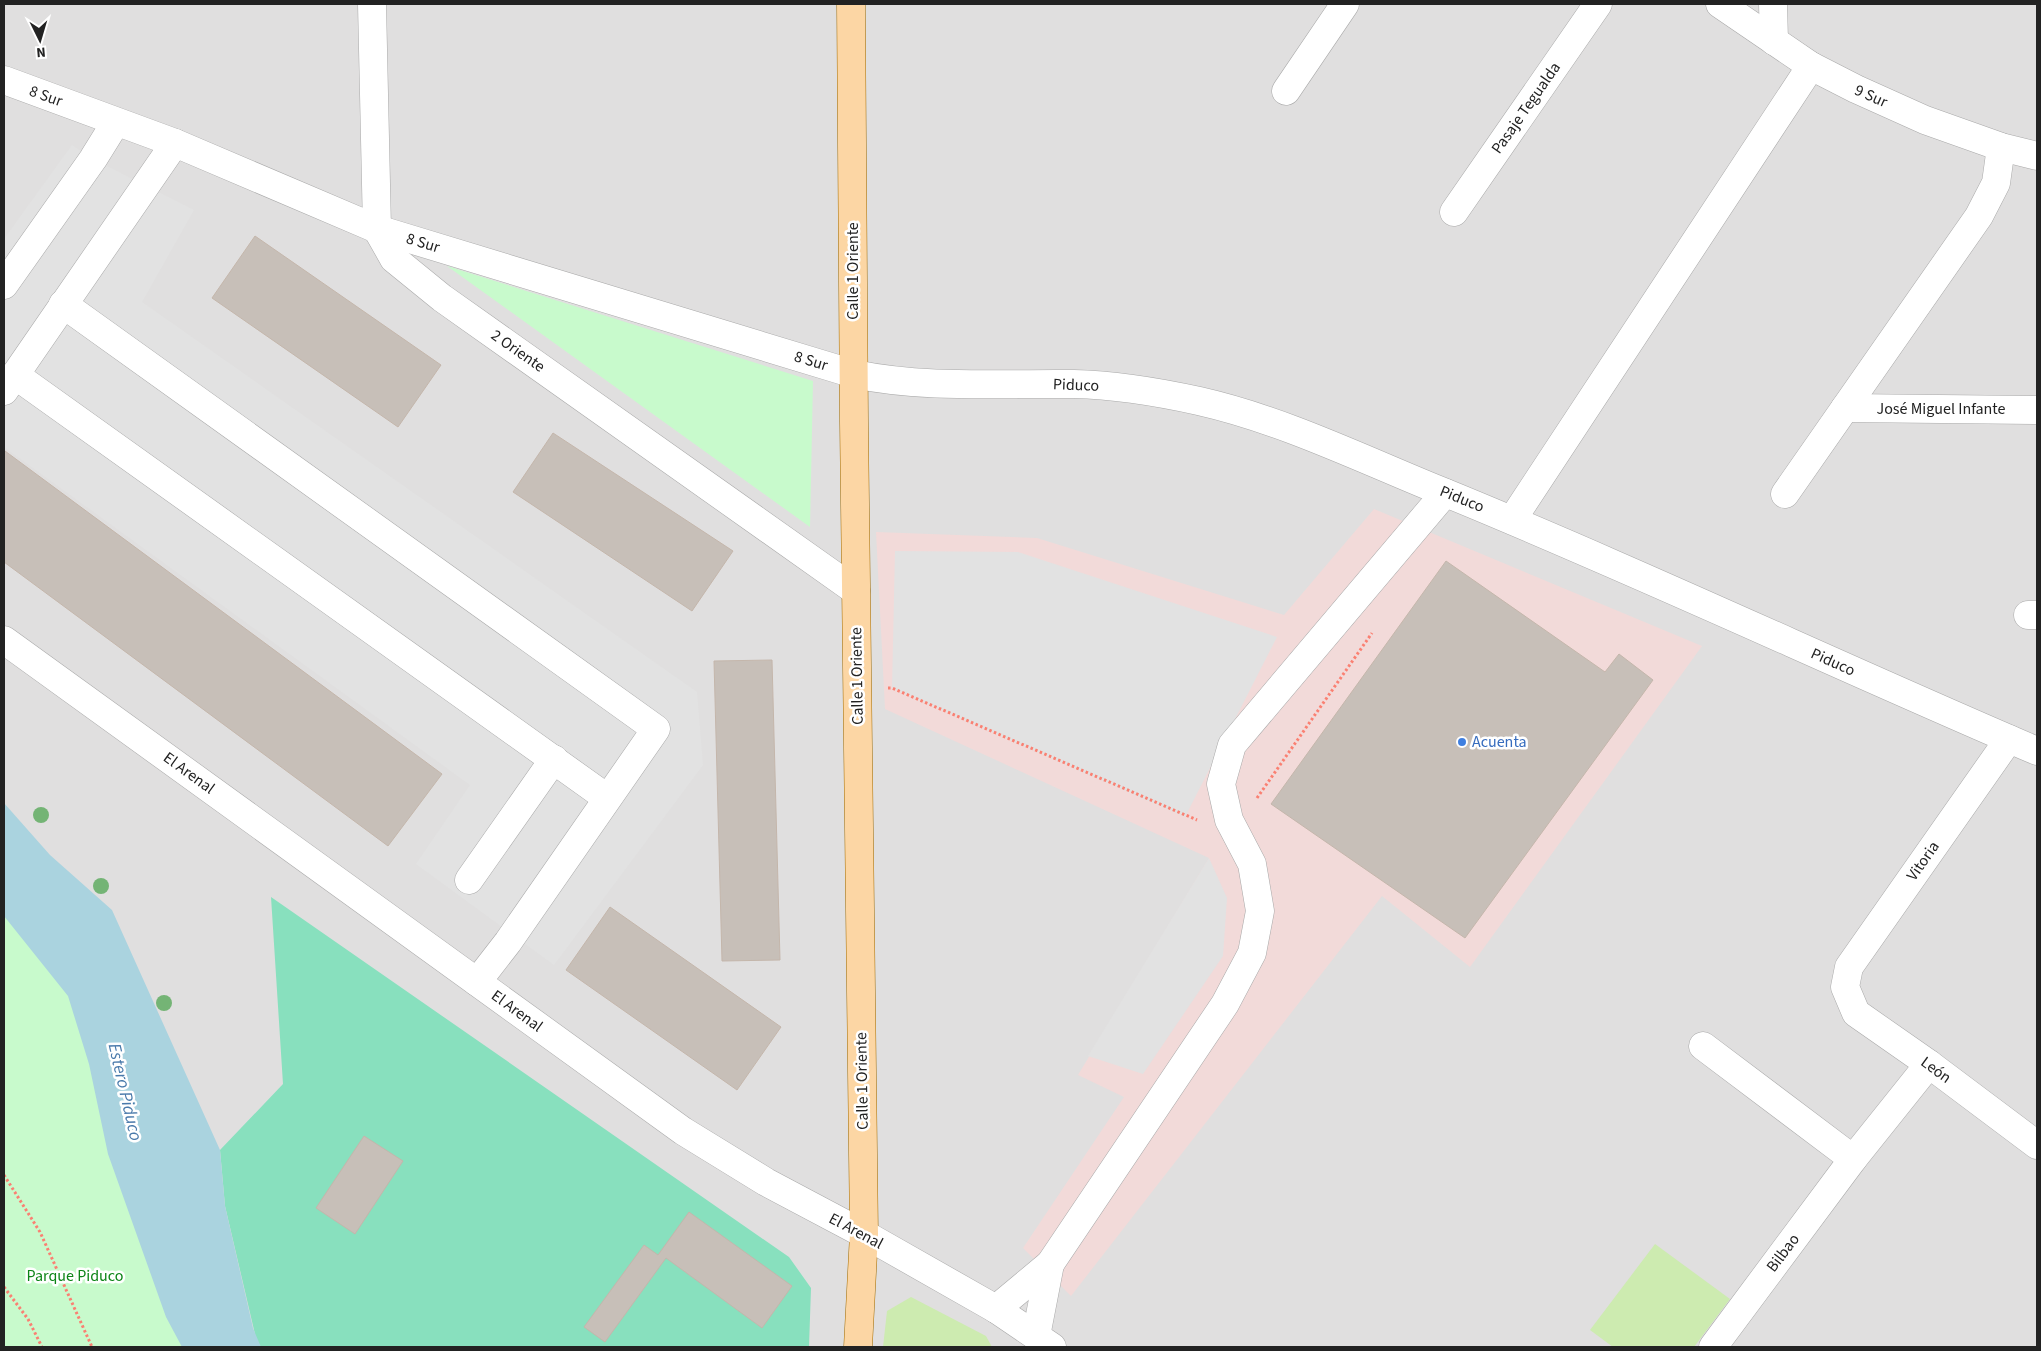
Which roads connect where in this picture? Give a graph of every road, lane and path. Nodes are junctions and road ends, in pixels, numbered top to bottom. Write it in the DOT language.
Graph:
graph roads {
  1 [pos="372,4"];
  2 [pos="851,4"];
  3 [pos="1345,4"];
  4 [pos="1598,4"];
  5 [pos="1720,4"];
  6 [pos="1773,4"];
  7 [pos="1774,41"];
  8 [pos="1812,66"];
  9 [pos="4,80"];
  10 [pos="1286,91"];
  11 [pos="116,122"];
  12 [pos="175,143"];
  13 [pos="2002,147"];
  14 [pos="2037,156"];
  15 [pos="1454,212"];
  16 [pos="377,228"];
  17 [pos="4,285"];
  18 [pos="63,304"];
  19 [pos="854,374"];
  20 [pos="9,383"];
  21 [pos="1845,408"];
  22 [pos="2037,410"];
  23 [pos="1445,493"];
  24 [pos="1785,494"];
  25 [pos="1512,520"];
  26 [pos="856,591"];
  27 [pos="1376,627"];
  28 [pos="4,640"];
  29 [pos="858,691"];
  30 [pos="2009,739"];
  31 [pos="2037,751"];
  32 [pos="554,760"];
  33 [pos="608,798"];
  34 [pos="1229,820"];
  35 [pos="469,880"];
  36 [pos="477,982"];
  37 [pos="1845,987"];
  38 [pos="1703,1046"];
  39 [pos="1929,1064"];
  40 [pos="2037,1145"];
  41 [pos="1853,1159"];
  42 [pos="4,1175"];
  43 [pos="864,1234"];
  44 [pos="1050,1264"];
  45 [pos="4,1287"];
  46 [pos="996,1309"];
  47 [pos="1044,1342"];
  48 [pos="42,1347"];
  49 [pos="92,1347"];
  50 [pos="858,1347"];
  51 [pos="1713,1347"];
  1 -- 16 [label="street, 2 Oriente"];
  2 -- 19 [label="main road, Calle 1 Oriente"];
  3 -- 10 [label="street"];
  4 -- 15 [label="street, Pasaje Tegualda"];
  5 -- 7 [label="street, 9 Sur"];
  6 -- 7 [label="street"];
  7 -- 8 [label="street, 9 Sur"];
  8 -- 13 [label="street, 9 Sur"];
  8 -- 25 [label="street"];
  9 -- 11 [label="street, 8 Sur"];
  11 -- 12 [label="street, 8 Sur"];
  11 -- 17 [label="street"];
  12 -- 16 [label="street, 8 Sur"];
  12 -- 18 [label="street"];
  13 -- 14 [label="street, 9 Sur"];
  13 -- 21 [label="street"];
  16 -- 19 [label="street, 8 Sur"];
  16 -- 26 [label="street, 2 Oriente"];
  18 -- 20 [label="street"];
  18 -- 33 [label="street"];
  19 -- 23 [label="street, Piduco"];
  19 -- 26 [label="main road, Calle 1 Oriente"];
  20 -- 32 [label="street"];
  21 -- 22 [label="street, José Miguel Infante"];
  21 -- 24 [label="street"];
  23 -- 25 [label="street, Piduco"];
  23 -- 34 [label="street"];
  25 -- 30 [label="street, Piduco"];
  26 -- 29 [label="main road, Calle 1 Oriente"];
  27 -- 34 [label="path"];
  28 -- 36 [label="street, El Arenal"];
  29 -- 34 [label="path"];
  29 -- 43 [label="main road, Calle 1 Oriente"];
  30 -- 31 [label="street, Piduco"];
  30 -- 37 [label="street, Vitoria"];
  32 -- 33 [label="street"];
  32 -- 35 [label="street"];
  33 -- 36 [label="street"];
  34 -- 44 [label="street"];
  36 -- 43 [label="street, El Arenal"];
  37 -- 39 [label="street, León"];
  38 -- 41 [label="street"];
  39 -- 40 [label="street, León"];
  39 -- 41 [label="street, Bilbao"];
  41 -- 51 [label="street, Bilbao"];
  42 -- 49 [label="path"];
  43 -- 46 [label="street, El Arenal"];
  43 -- 50 [label="main road, Calle 1 Oriente"];
  44 -- 46 [label="street"];
  44 -- 47 [label="street"];
  45 -- 48 [label="path"];
  46 -- 47 [label="street, El Arenal"];
}
